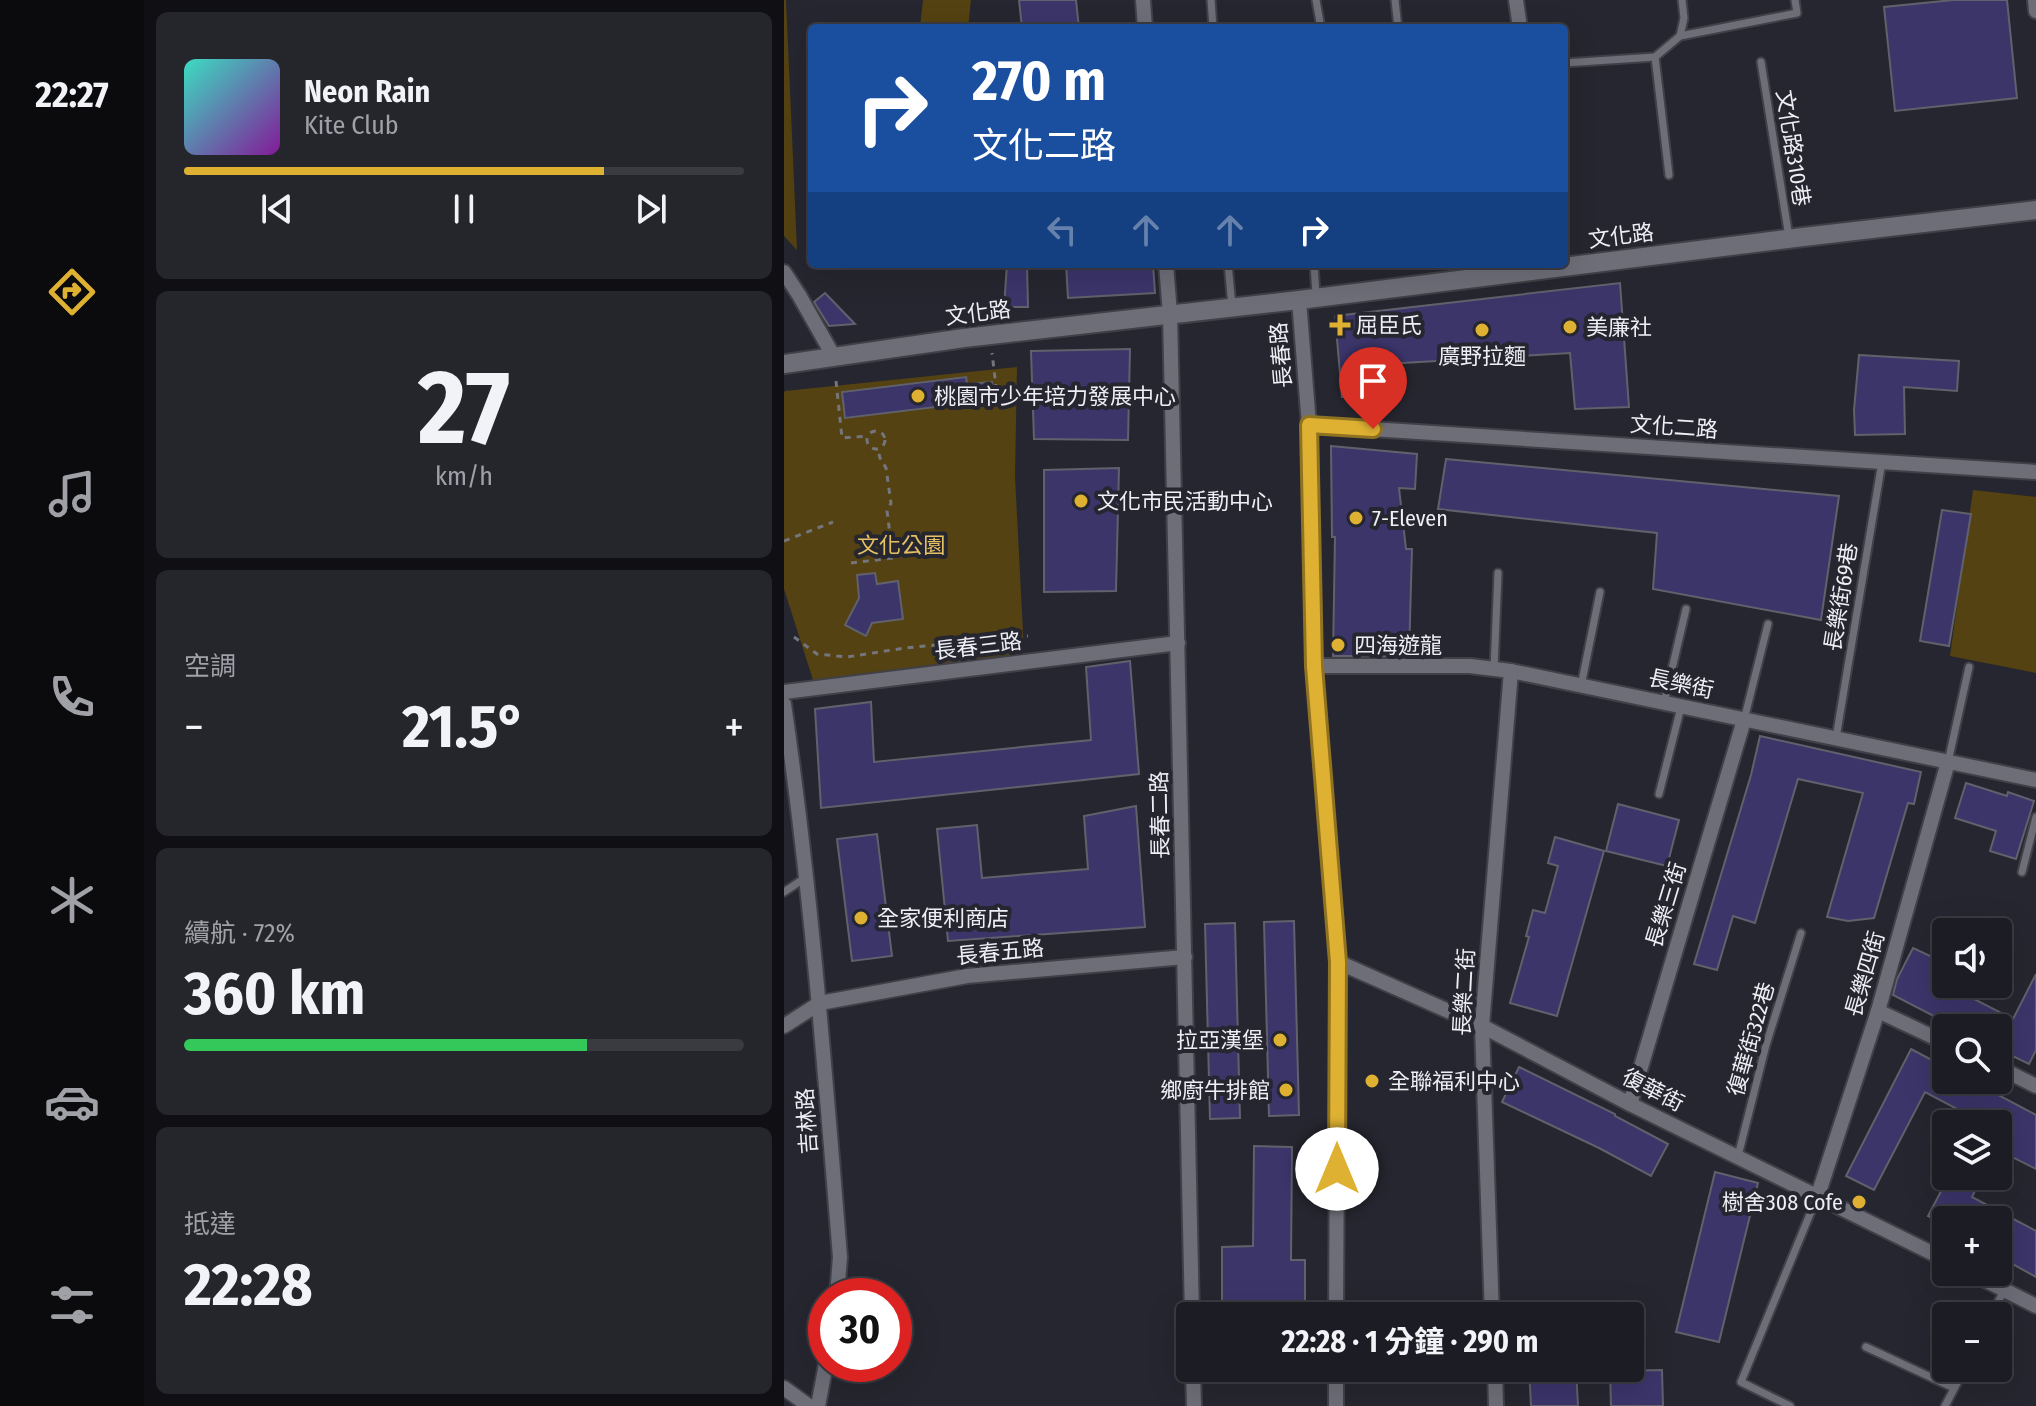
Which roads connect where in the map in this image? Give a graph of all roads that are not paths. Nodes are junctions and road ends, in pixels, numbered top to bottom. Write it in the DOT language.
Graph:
graph roads {
  1 [pos="1143,0"];
  2 [pos="1211,0"];
  3 [pos="1316,0"];
  4 [pos="1395,0"];
  5 [pos="1516,0"];
  6 [pos="1682,0"];
  7 [pos="1795,0"];
  8 [pos="2035,0"];
  9 [pos="2036,11"];
  10 [pos="1145,24"];
  11 [pos="1213,24"];
  12 [pos="1320,24"];
  13 [pos="1398,24"];
  14 [pos="1519,24"];
  15 [pos="1680,36"];
  16 [pos="1655,57"];
  17 [pos="1761,62"];
  18 [pos="1568,63"];
  19 [pos="1669,175"];
  20 [pos="2036,210"];
  21 [pos="1790,239"];
  22 [pos="1568,264"];
  23 [pos="1166,268"];
  24 [pos="1228,268"];
  25 [pos="1313,268"];
  26 [pos="1536,268"];
  27 [pos="784,272"];
  28 [pos="1308,299"];
  29 [pos="1232,307"];
  30 [pos="1170,314"];
  31 [pos="834,357"];
  32 [pos="784,364"];
  33 [pos="1309,425"];
  34 [pos="1882,462"];
  35 [pos="2036,472"];
  36 [pos="1498,573"];
  37 [pos="1600,592"];
  38 [pos="1686,609"];
  39 [pos="1768,624"];
  40 [pos="1178,643"];
  41 [pos="1314,666"];
  42 [pos="1969,667"];
  43 [pos="1494,669"];
  44 [pos="1511,671"];
  45 [pos="1581,686"];
  46 [pos="784,692"];
  47 [pos="1664,703"];
  48 [pos="784,704"];
  49 [pos="1681,707"];
  50 [pos="1744,720"];
  51 [pos="1836,738"];
  52 [pos="1948,762"];
  53 [pos="789,780"];
  54 [pos="2036,780"];
  55 [pos="1659,794"];
  56 [pos="2036,817"];
  57 [pos="2022,872"];
  58 [pos="805,878"];
  59 [pos="784,892"];
  60 [pos="1801,933"];
  61 [pos="1185,957"];
  62 [pos="1338,962"];
  63 [pos="820,1003"];
  64 [pos="1878,1011"];
  65 [pos="784,1026"];
  66 [pos="1482,1026"];
  67 [pos="1932,1036"];
  68 [pos="2012,1072"];
  69 [pos="2035,1081"];
  70 [pos="1630,1104"];
  71 [pos="1738,1156"];
  72 [pos="1818,1195"];
  73 [pos="1932,1253"];
  74 [pos="838,1278"];
  75 [pos="1996,1286"];
  76 [pos="2004,1290"];
  77 [pos="1192,1302"];
  78 [pos="1336,1302"];
  79 [pos="1492,1302"];
  80 [pos="1998,1302"];
  81 [pos="2036,1306"];
  82 [pos="1866,1347"];
  83 [pos="823,1382"];
  84 [pos="1193,1382"];
  85 [pos="1336,1382"];
  86 [pos="1495,1382"];
  87 [pos="1957,1382"];
  88 [pos="784,1388"];
  89 [pos="1954,1388"];
  90 [pos="809,1406"];
  91 [pos="818,1406"];
  92 [pos="1194,1406"];
  93 [pos="1336,1406"];
  94 [pos="1496,1406"];
  95 [pos="1790,1406"];
  96 [pos="1945,1406"];
  1 -- 10 [label="street"];
  2 -- 11 [label="lane"];
  3 -- 12 [label="lane"];
  4 -- 13 [label="lane"];
  5 -- 14 [label="street"];
  6 -- 15 [label="lane"];
  7 -- 15 [label="lane"];
  8 -- 9 [label="street"];
  15 -- 16 [label="lane"];
  16 -- 18 [label="lane"];
  16 -- 19 [label="lane"];
  17 -- 21 [label="lane, 文化路310巷"];
  20 -- 21 [label="street, 文化路"];
  21 -- 22 [label="street, 文化路"];
  23 -- 30 [label="street, 長春二路"];
  24 -- 29 [label="lane"];
  25 -- 28 [label="lane"];
  26 -- 28 [label="street, 文化路"];
  27 -- 31 [label="street"];
  28 -- 29 [label="street, 文化路"];
  28 -- 33 [label="street, 長春路"];
  29 -- 30 [label="street, 文化路"];
  30 -- 31 [label="street, 文化路"];
  30 -- 40 [label="street, 長春二路"];
  31 -- 32 [label="street, 文化路"];
  33 -- 34 [label="street, 文化二路"];
  33 -- 41 [label="street, 長春路"];
  34 -- 35 [label="street, 文化二路"];
  34 -- 51 [label="lane, 長樂街69巷"];
  36 -- 43 [label="lane"];
  37 -- 45 [label="lane"];
  38 -- 47 [label="lane"];
  39 -- 50 [label="lane"];
  40 -- 46 [label="street, 長春三路"];
  40 -- 61 [label="street, 長春二路"];
  41 -- 43 [label="street, 長樂街"];
  41 -- 62 [label="street, 長春路"];
  42 -- 52 [label="lane"];
  43 -- 44 [label="street, 長樂街"];
  44 -- 45 [label="street, 長樂街"];
  44 -- 66 [label="street, 長樂二街"];
  45 -- 47 [label="street, 長樂街"];
  47 -- 49 [label="street, 長樂街"];
  48 -- 53 [label="street, 吉林路"];
  49 -- 50 [label="street, 長樂街"];
  49 -- 55 [label="lane"];
  50 -- 51 [label="street, 長樂街"];
  50 -- 70 [label="street, 長樂三街"];
  51 -- 52 [label="street, 長樂街"];
  52 -- 54 [label="street, 長樂街"];
  52 -- 64 [label="street, 長樂四街"];
  53 -- 58 [label="street, 吉林路"];
  56 -- 57 [label="lane"];
  58 -- 59 [label="lane"];
  58 -- 63 [label="street, 吉林路"];
  60 -- 71 [label="lane, 復華街322巷"];
  61 -- 63 [label="street, 長春五路"];
  61 -- 77 [label="street, 長春二路"];
  62 -- 66 [label="street, 復華街"];
  62 -- 78 [label="street, 長春路"];
  63 -- 65 [label="street"];
  63 -- 74 [label="street, 吉林路"];
  64 -- 67 [label="street"];
  64 -- 72 [label="street, 長樂四街"];
  66 -- 70 [label="street, 復華街"];
  66 -- 79 [label="street, 長樂二街"];
  68 -- 69 [label="street"];
  70 -- 71 [label="street, 復華街"];
  71 -- 72 [label="street, 復華街"];
  72 -- 73 [label="street, 復華街"];
  72 -- 95 [label="lane"];
  75 -- 76 [label="street"];
  76 -- 80 [label="lane"];
  76 -- 81 [label="street"];
  82 -- 89 [label="lane"];
  83 -- 91 [label="street"];
  84 -- 92 [label="street"];
  85 -- 93 [label="street"];
  86 -- 94 [label="street"];
  87 -- 89 [label="lane"];
  88 -- 90 [label="street"];
  89 -- 96 [label="lane"];
}
